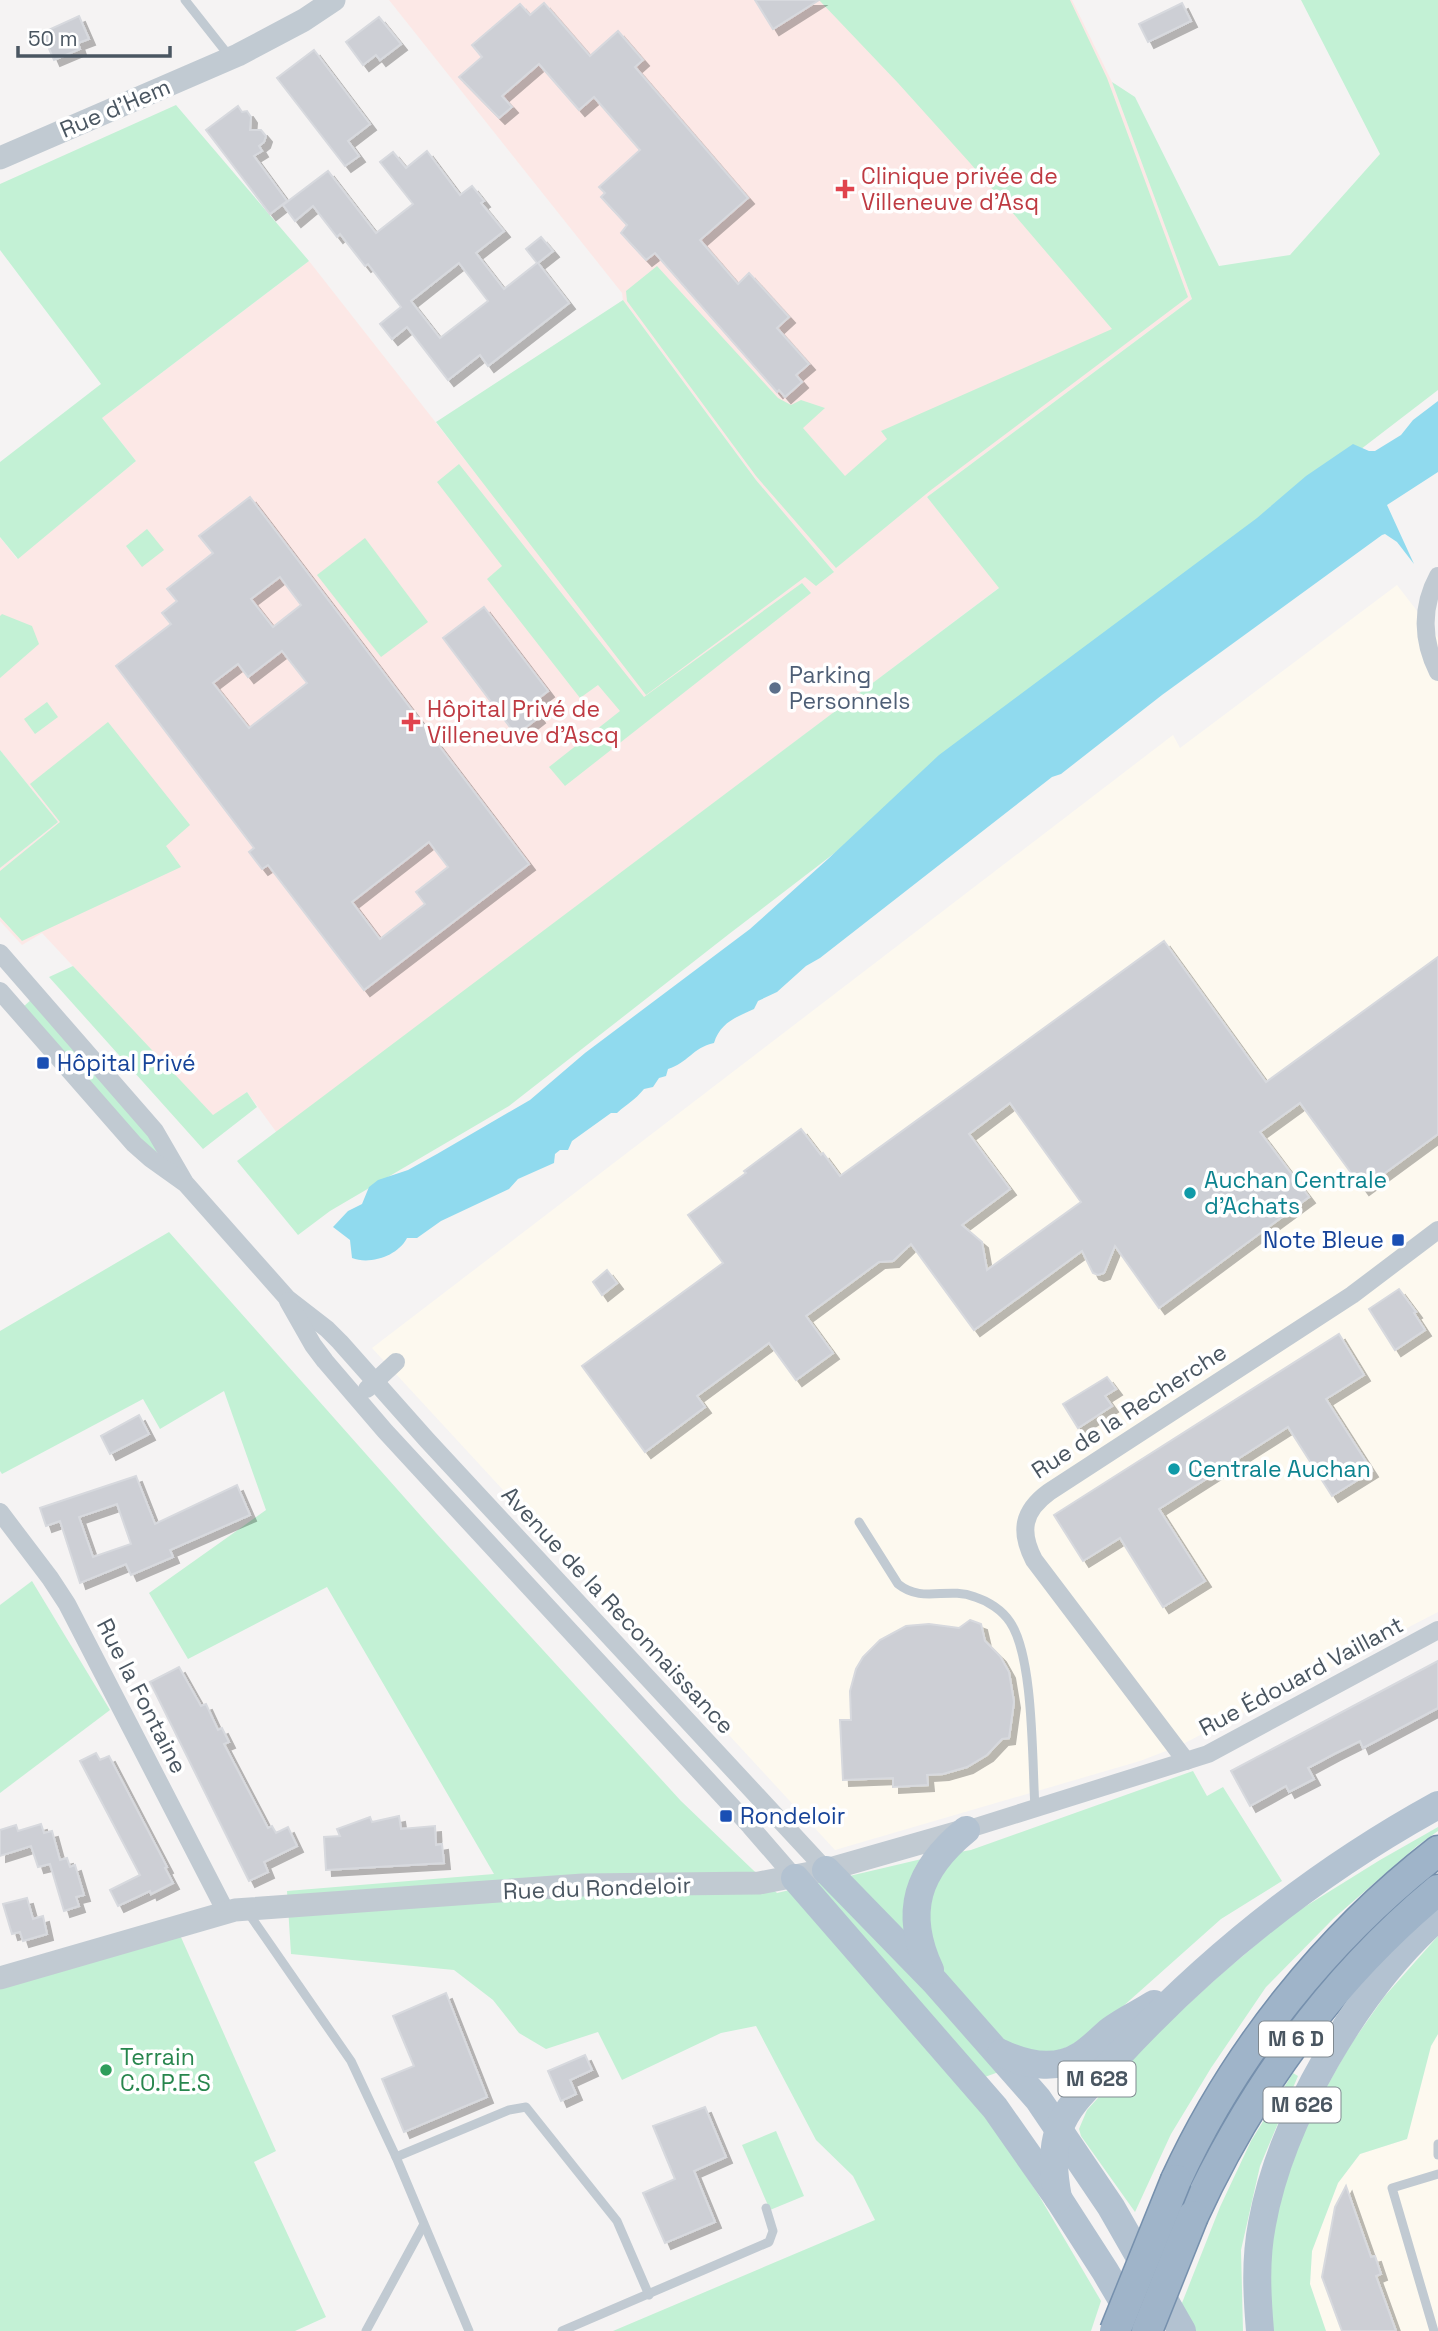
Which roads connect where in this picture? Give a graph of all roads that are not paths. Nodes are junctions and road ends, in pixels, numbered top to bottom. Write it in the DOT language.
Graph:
graph roads {
  1 [pos="185,0"];
  2 [pos="334,0"];
  3 [pos="231,58"];
  4 [pos="0,158"];
  5 [pos="1438,576"];
  6 [pos="1438,672"];
  7 [pos="4,964"];
  8 [pos="0,991"];
  9 [pos="186,1184"];
  10 [pos="1438,1230"];
  11 [pos="286,1298"];
  12 [pos="396,1362"];
  13 [pos="375,1382"];
  14 [pos="356,1398"];
  15 [pos="0,1512"];
  16 [pos="859,1522"];
  17 [pos="1438,1630"];
  18 [pos="1186,1761"];
  19 [pos="1438,1805"];
  20 [pos="1035,1808"];
  21 [pos="966,1830"];
  22 [pos="1438,1851"];
  23 [pos="827,1870"];
  24 [pos="795,1878"];
  25 [pos="1438,1890"];
  26 [pos="235,1910"];
  27 [pos="1438,1917"];
  28 [pos="0,1978"];
  29 [pos="935,1982"];
  30 [pos="1189,1983"];
  31 [pos="996,2050"];
  32 [pos="1059,2130"];
  33 [pos="1438,2144"];
  34 [pos="1438,2155"];
  35 [pos="396,2157"];
  36 [pos="1438,2175"];
  37 [pos="1058,2198"];
  38 [pos="765,2208"];
  39 [pos="423,2226"];
  40 [pos="649,2295"];
  41 [pos="366,2331"];
  42 [pos="469,2331"];
  43 [pos="562,2331"];
  44 [pos="1115,2331"];
  45 [pos="1139,2331"];
  46 [pos="1147,2331"];
  47 [pos="1182,2331"];
  48 [pos="1260,2331"];
  49 [pos="1434,2331"];
  1 -- 3 [label="lane"];
  2 -- 3 [label="street, Rue d'Hem"];
  3 -- 4 [label="street, Rue d'Hem"];
  5 -- 6 [label="street"];
  7 -- 9 [label="street, Avenue de la Reconnaissance"];
  8 -- 9 [label="street, Avenue de la Reconnaissance"];
  9 -- 11 [label="street, Avenue de la Reconnaissance"];
  10 -- 18 [label="street, Rue de la Recherche"];
  11 -- 13 [label="street, Avenue de la Reconnaissance"];
  11 -- 14 [label="street, Avenue de la Reconnaissance"];
  12 -- 13 [label="street"];
  13 -- 14 [label="street"];
  13 -- 23 [label="street, Avenue de la Reconnaissance"];
  14 -- 24 [label="street, Avenue de la Reconnaissance"];
  15 -- 26 [label="street, Rue la Fontaine"];
  16 -- 20 [label="lane"];
  17 -- 18 [label="street, Rue Édouard Vaillant"];
  18 -- 20 [label="street, Rue du Rondeloir"];
  19 -- 30 [label="main road, M 628"];
  20 -- 21 [label="street, Rue du Rondeloir"];
  21 -- 23 [label="street, Rue du Rondeloir"];
  21 -- 29 [label="main road"];
  22 -- 44 [label="highway, M 6 D, bridge"];
  23 -- 24 [label="street, Rue du Rondeloir"];
  23 -- 29 [label="main road"];
  24 -- 26 [label="street, Rue du Rondeloir"];
  24 -- 37 [label="main road"];
  25 -- 46 [label="highway, M 6 D, bridge"];
  26 -- 28 [label="street, Rue du Rondeloir"];
  26 -- 35 [label="lane"];
  27 -- 48 [label="main road, M 626"];
  29 -- 31 [label="main road"];
  30 -- 31 [label="main road"];
  30 -- 32 [label="main road, M 628"];
  31 -- 32 [label="main road"];
  32 -- 37 [label="main road, M 628"];
  32 -- 47 [label="main road"];
  33 -- 34 [label="lane"];
  35 -- 39 [label="lane"];
  35 -- 40 [label="lane"];
  36 -- 49 [label="lane"];
  37 -- 45 [label="main road, M 628"];
  38 -- 40 [label="lane"];
  39 -- 41 [label="lane"];
  39 -- 42 [label="lane"];
  40 -- 43 [label="lane"];
}
